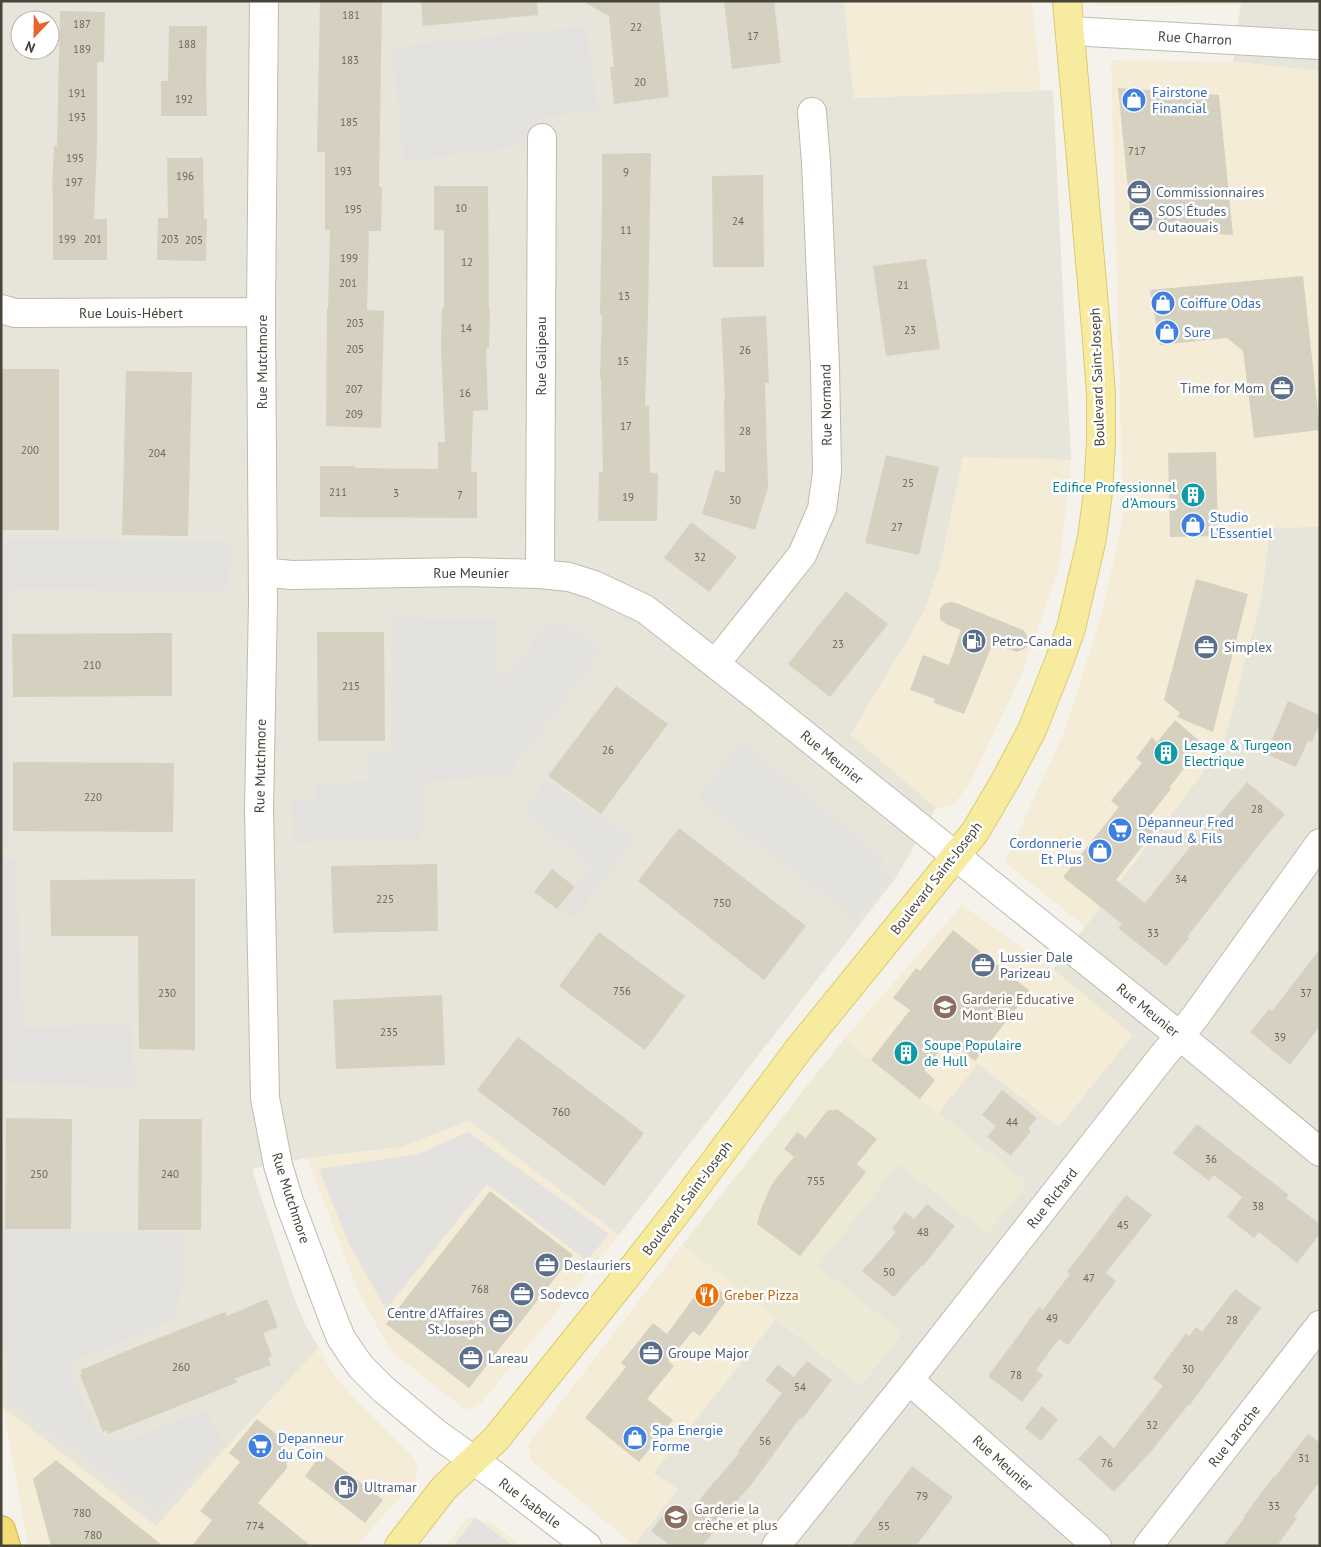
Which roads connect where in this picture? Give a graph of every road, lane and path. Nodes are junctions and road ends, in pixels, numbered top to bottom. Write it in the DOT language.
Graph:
graph roads {
  1 [pos="264,1"];
  2 [pos="1067,1"];
  3 [pos="1070,30"];
  4 [pos="1320,45"];
  5 [pos="812,112"];
  6 [pos="542,138"];
  7 [pos="1,309"];
  8 [pos="261,312"];
  9 [pos="263,572"];
  10 [pos="540,574"];
  11 [pos="715,664"];
  12 [pos="1320,844"];
  13 [pos="955,856"];
  14 [pos="1180,1036"];
  15 [pos="1320,1152"];
  16 [pos="1320,1325"];
  17 [pos="910,1380"];
  18 [pos="473,1460"];
  19 [pos="1,1530"];
  20 [pos="6,1546"];
  21 [pos="399,1546"];
  22 [pos="587,1546"];
  23 [pos="776,1546"];
  24 [pos="1097,1546"];
  25 [pos="1148,1546"];
  1 -- 8 [label="street, Rue Mutchmore"];
  2 -- 3 [label="main road, Boulevard Saint-Joseph"];
  3 -- 4 [label="street, Rue Charron"];
  3 -- 13 [label="main road, Boulevard Saint-Joseph"];
  5 -- 11 [label="street, Rue Normand"];
  6 -- 10 [label="street, Rue Galipeau"];
  7 -- 8 [label="street, Rue Louis-Hébert"];
  8 -- 9 [label="street, Rue Mutchmore"];
  9 -- 10 [label="street, Rue Meunier"];
  9 -- 18 [label="street, Rue Mutchmore"];
  10 -- 11 [label="street, Rue Meunier"];
  11 -- 13 [label="street, Rue Meunier"];
  12 -- 14 [label="street, Rue Richard"];
  13 -- 14 [label="street, Rue Meunier"];
  13 -- 18 [label="main road, Boulevard Saint-Joseph"];
  14 -- 15 [label="street, Rue Meunier"];
  14 -- 17 [label="street, Rue Richard"];
  16 -- 25 [label="street, Rue Laroche"];
  17 -- 23 [label="street, Rue Richard"];
  17 -- 24 [label="street, Rue Meunier"];
  18 -- 21 [label="main road, Boulevard Saint-Joseph"];
  18 -- 22 [label="street, Rue Isabelle"];
  19 -- 20 [label="highway"];
}
